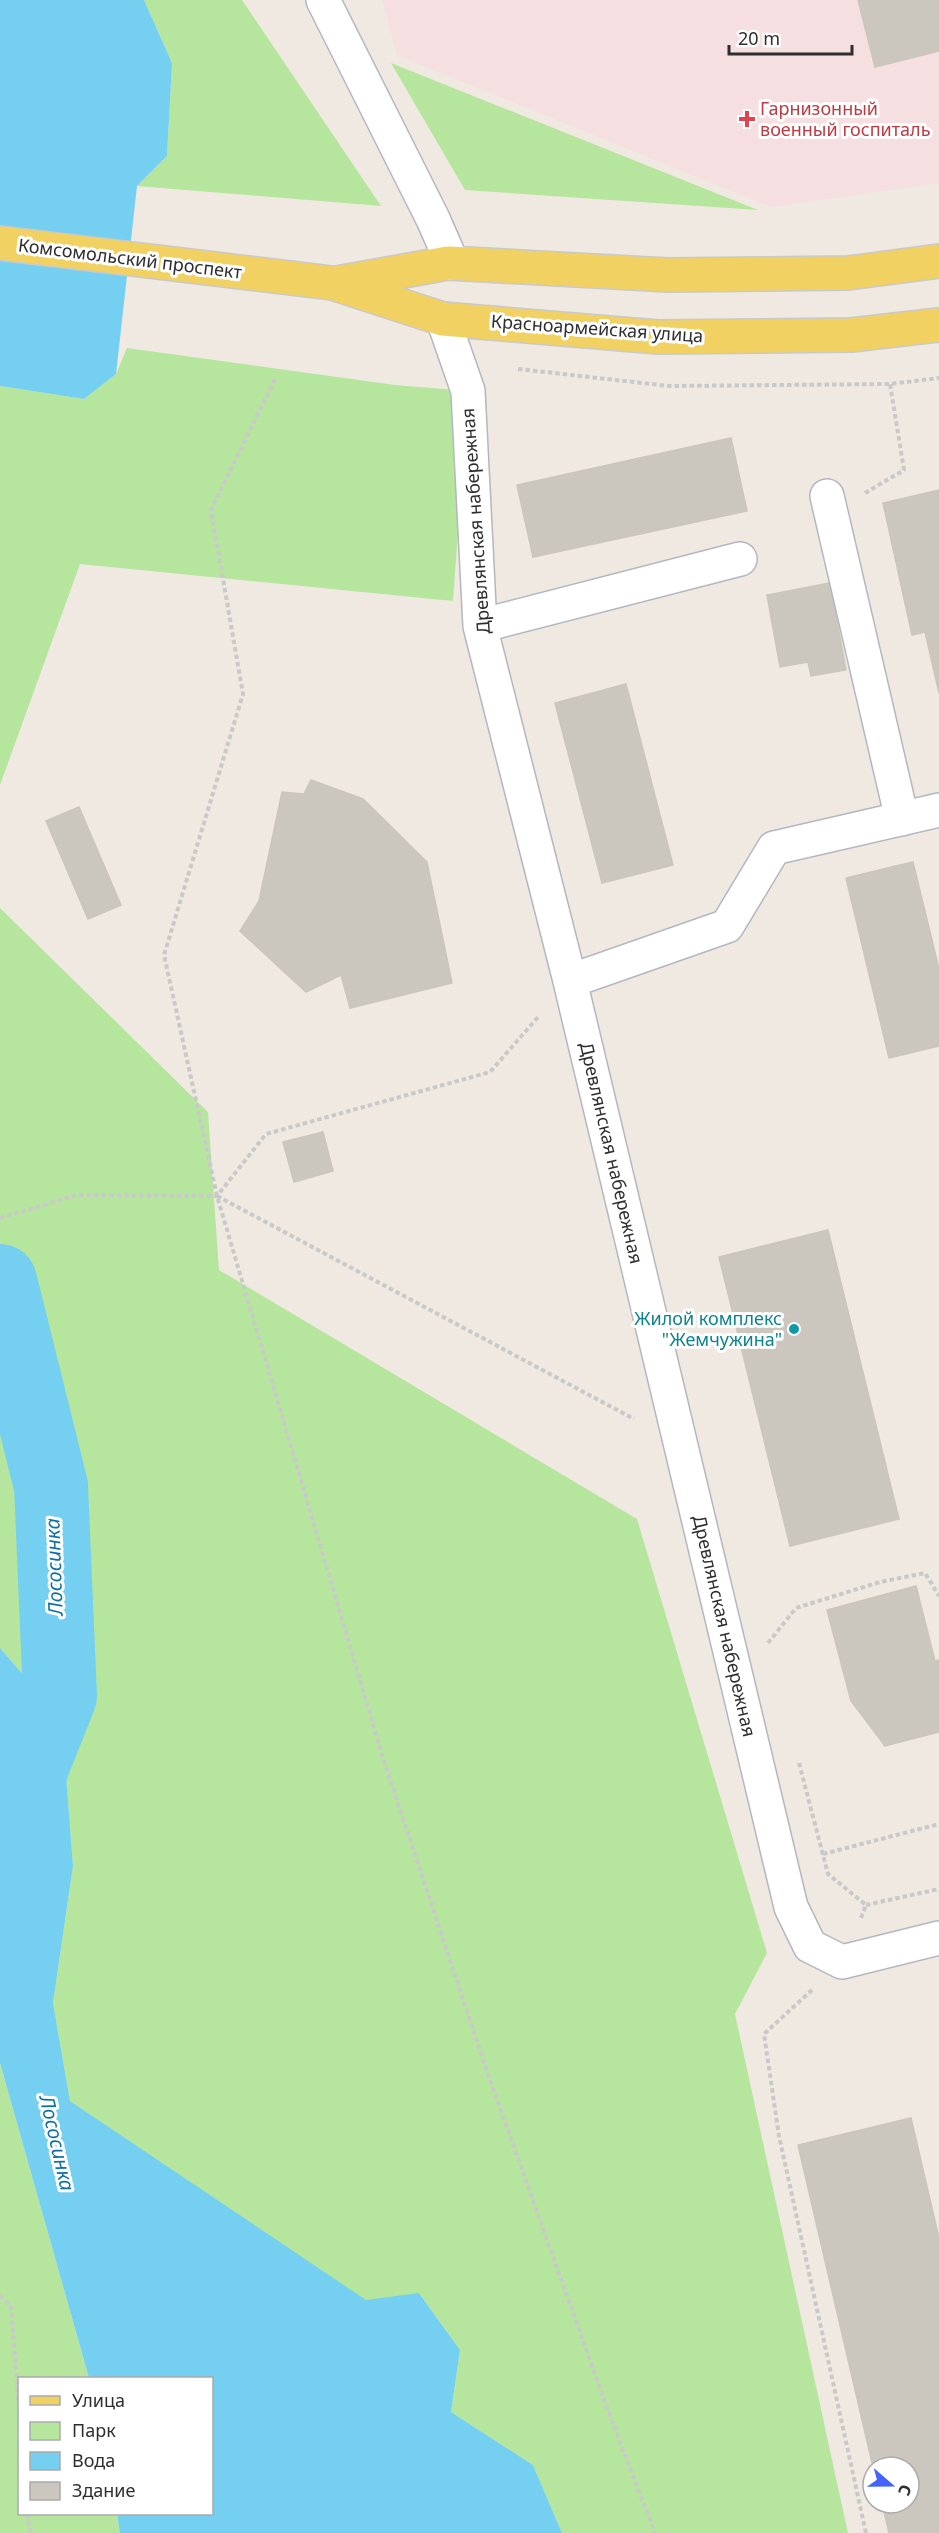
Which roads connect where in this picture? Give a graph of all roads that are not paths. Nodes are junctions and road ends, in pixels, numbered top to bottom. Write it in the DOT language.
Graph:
graph roads {
  1 [pos="323,0"];
  2 [pos="0,243"];
  3 [pos="939,261"];
  4 [pos="448,263"];
  5 [pos="260,275"];
  6 [pos="332,283"];
  7 [pos="443,319"];
  8 [pos="939,325"];
  9 [pos="827,496"];
  10 [pos="740,560"];
  11 [pos="480,626"];
  12 [pos="939,810"];
  13 [pos="902,819"];
  14 [pos="570,981"];
  15 [pos="939,1938"];
  1 -- 4 [label="street"];
  2 -- 5 [label="main road, Комсомольский проспект"];
  3 -- 4 [label="main road, Красноармейская улица"];
  4 -- 6 [label="main road, Красноармейская улица"];
  5 -- 6 [label="main road, Красноармейская улица"];
  6 -- 7 [label="main road, Красноармейская улица"];
  7 -- 8 [label="main road, Красноармейская улица"];
  7 -- 11 [label="street, Древлянская набережная"];
  9 -- 13 [label="street"];
  10 -- 11 [label="street"];
  11 -- 14 [label="street, Древлянская набережная"];
  12 -- 13 [label="street"];
  13 -- 14 [label="street"];
  14 -- 15 [label="street, Древлянская набережная"];
}
